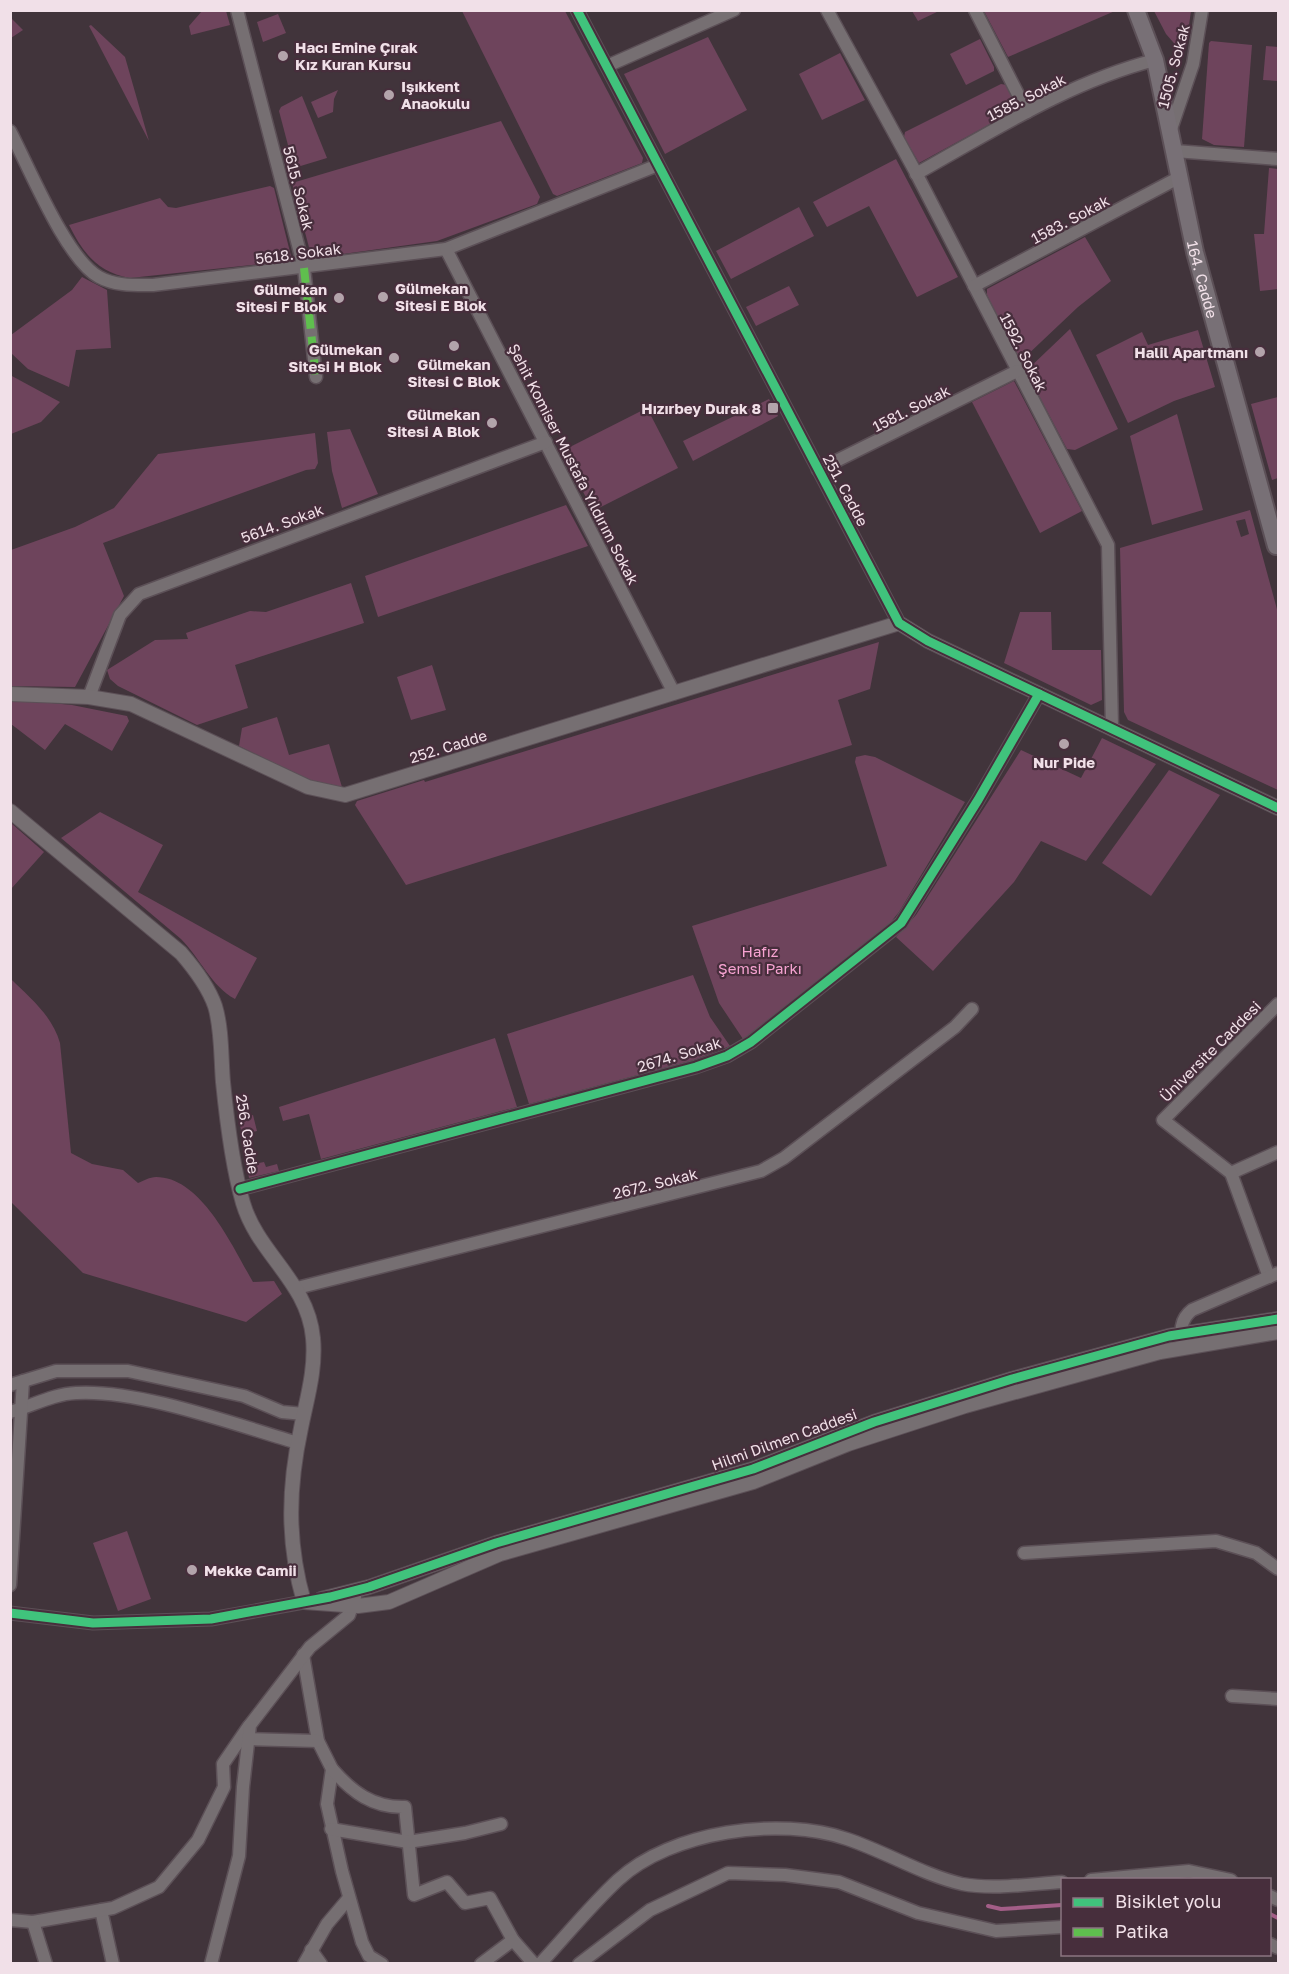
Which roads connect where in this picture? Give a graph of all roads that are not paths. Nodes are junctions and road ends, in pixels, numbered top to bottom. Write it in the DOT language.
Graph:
graph roads {
  1 [pos="237,10"];
  2 [pos="577,10"];
  3 [pos="734,10"];
  4 [pos="827,10"];
  5 [pos="975,10"];
  6 [pos="1136,10"];
  7 [pos="1202,10"];
  8 [pos="1155,60"];
  9 [pos="607,66"];
  10 [pos="1027,112"];
  11 [pos="1171,129"];
  12 [pos="10,132"];
  13 [pos="1175,151"];
  14 [pos="1278,159"];
  15 [pos="658,165"];
  16 [pos="916,174"];
  17 [pos="1180,177"];
  18 [pos="446,249"];
  19 [pos="304,268"];
  20 [pos="974,286"];
  21 [pos="1017,371"];
  22 [pos="316,377"];
  23 [pos="546,442"];
  24 [pos="818,470"];
  25 [pos="1278,552"];
  26 [pos="899,623"];
  27 [pos="675,693"];
  28 [pos="10,694"];
  29 [pos="1039,694"];
  30 [pos="89,697"];
  31 [pos="1112,728"];
  32 [pos="1272,802"];
  33 [pos="1278,808"];
  34 [pos="10,811"];
  35 [pos="1278,1004"];
  36 [pos="972,1008"];
  37 [pos="1278,1152"];
  38 [pos="1232,1173"];
  39 [pos="240,1189"];
  40 [pos="1274,1275"];
  41 [pos="297,1288"];
  42 [pos="1278,1319"];
  43 [pos="1278,1332"];
  44 [pos="1182,1340"];
  45 [pos="17,1383"];
  46 [pos="16,1410"];
  47 [pos="304,1414"];
  48 [pos="298,1443"];
  49 [pos="1024,1553"];
  50 [pos="472,1557"];
  51 [pos="1278,1569"];
  52 [pos="10,1585"];
  53 [pos="356,1590"];
  54 [pos="304,1602"];
  55 [pos="354,1606"];
  56 [pos="10,1612"];
  57 [pos="303,1655"];
  58 [pos="1232,1696"];
  59 [pos="1278,1699"];
  60 [pos="250,1725"];
  61 [pos="248,1739"];
  62 [pos="318,1742"];
  63 [pos="332,1769"];
  64 [pos="501,1824"];
  65 [pos="331,1829"];
  66 [pos="408,1842"];
  67 [pos="1113,1878"];
  68 [pos="1222,1878"];
  69 [pos="1061,1882"];
  70 [pos="350,1898"];
  71 [pos="101,1910"];
  72 [pos="10,1920"];
  73 [pos="33,1922"];
  74 [pos="1061,1927"];
  75 [pos="513,1940"];
  76 [pos="311,1950"];
  77 [pos="46,1964"];
  78 [pos="113,1964"];
  79 [pos="211,1964"];
  80 [pos="304,1964"];
  81 [pos="321,1964"];
  82 [pos="382,1964"];
  83 [pos="481,1964"];
  84 [pos="534,1964"];
  85 [pos="540,1964"];
  86 [pos="579,1964"];
  1 -- 19 [label="street, 5615. Sokak"];
  2 -- 9 [label="street, 251. Cadde"];
  3 -- 9 [label="street"];
  4 -- 16 [label="street, 1592. Sokak"];
  5 -- 10 [label="street"];
  6 -- 8 [label="main road, 164. Cadde"];
  7 -- 11 [label="street, 1505. Sokak"];
  8 -- 10 [label="street, 1585. Sokak"];
  8 -- 11 [label="main road, 164. Cadde"];
  9 -- 15 [label="street, 251. Cadde"];
  10 -- 16 [label="street, 1585. Sokak"];
  11 -- 13 [label="main road, 164. Cadde"];
  12 -- 19 [label="street, 5618. Sokak"];
  13 -- 14 [label="street"];
  13 -- 17 [label="main road, 164. Cadde"];
  15 -- 18 [label="street, 5618. Sokak"];
  15 -- 24 [label="street, 251. Cadde"];
  16 -- 20 [label="street, 1592. Sokak"];
  17 -- 20 [label="street, 1583. Sokak"];
  17 -- 25 [label="main road, 164. Cadde"];
  18 -- 19 [label="street, 5618. Sokak"];
  18 -- 23 [label="street, Şehit Komiser Mustafa Yıldırım Sokak"];
  19 -- 22 [label="street, 5615. Sokak"];
  20 -- 21 [label="street, 1592. Sokak"];
  21 -- 24 [label="street, 1581. Sokak"];
  21 -- 31 [label="street, 1592. Sokak"];
  23 -- 27 [label="street, Şehit Komiser Mustafa Yıldırım Sokak"];
  23 -- 30 [label="street, 5614. Sokak"];
  24 -- 26 [label="street, 251. Cadde"];
  26 -- 27 [label="street, 252. Cadde"];
  26 -- 29 [label="street"];
  27 -- 30 [label="street, 252. Cadde"];
  28 -- 30 [label="street, 252. Cadde"];
  29 -- 31 [label="street"];
  29 -- 39 [label="street, 2674. Sokak"];
  31 -- 32 [label="street"];
  32 -- 33 [label="street"];
  34 -- 39 [label="street, 256. Cadde"];
  35 -- 38 [label="street, Üniversite Caddesi"];
  36 -- 41 [label="street, 2672. Sokak"];
  37 -- 38 [label="street"];
  38 -- 40 [label="street"];
  39 -- 41 [label="street, 256. Cadde"];
  40 -- 44 [label="street"];
  41 -- 47 [label="street, 256. Cadde"];
  42 -- 44 [label="street, Hilmi Dilmen Caddesi"];
  43 -- 44 [label="street, Hilmi Dilmen Caddesi"];
  44 -- 50 [label="street, Hilmi Dilmen Caddesi"];
  45 -- 46 [label="street"];
  45 -- 47 [label="street"];
  46 -- 48 [label="street"];
  46 -- 52 [label="street"];
  47 -- 48 [label="street, 256. Cadde"];
  48 -- 54 [label="street, 256. Cadde"];
  49 -- 51 [label="street"];
  50 -- 53 [label="street, Hilmi Dilmen Caddesi"];
  50 -- 55 [label="street, Hilmi Dilmen Caddesi"];
  53 -- 54 [label="street, Hilmi Dilmen Caddesi"];
  53 -- 55 [label="street"];
  54 -- 55 [label="street, Hilmi Dilmen Caddesi"];
  54 -- 56 [label="street"];
  55 -- 57 [label="street"];
  57 -- 60 [label="street"];
  57 -- 62 [label="street"];
  58 -- 59 [label="street"];
  60 -- 61 [label="street"];
  60 -- 71 [label="street"];
  61 -- 62 [label="street"];
  61 -- 79 [label="street"];
  62 -- 63 [label="street"];
  63 -- 65 [label="street"];
  63 -- 66 [label="street"];
  64 -- 66 [label="street"];
  65 -- 66 [label="street"];
  65 -- 70 [label="street"];
  66 -- 75 [label="street"];
  67 -- 68 [label="street"];
  69 -- 85 [label="street"];
  70 -- 76 [label="street"];
  70 -- 82 [label="street"];
  71 -- 73 [label="street"];
  71 -- 78 [label="street"];
  72 -- 73 [label="street"];
  73 -- 77 [label="street"];
  74 -- 86 [label="street"];
  75 -- 83 [label="street"];
  75 -- 84 [label="street"];
  76 -- 80 [label="street"];
  76 -- 81 [label="street"];
}
